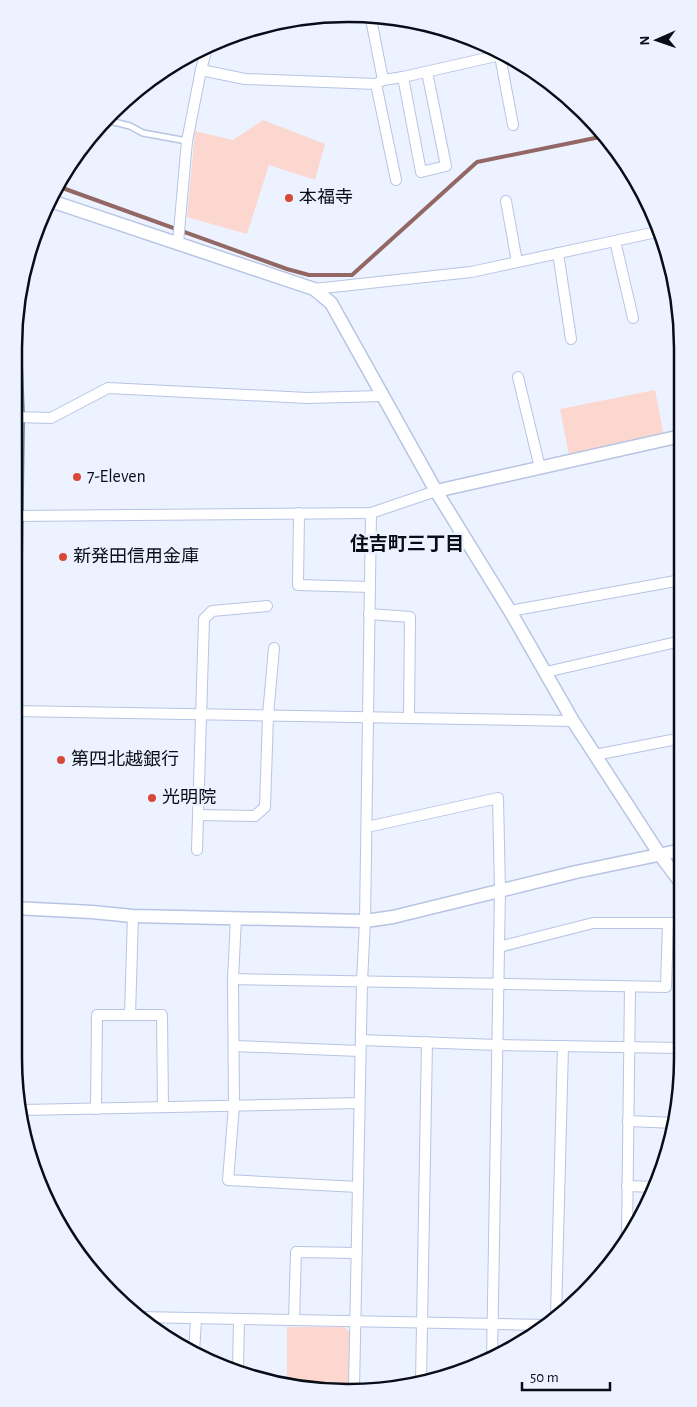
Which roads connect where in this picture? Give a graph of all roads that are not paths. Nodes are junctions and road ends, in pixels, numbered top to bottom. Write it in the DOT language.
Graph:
graph roads {
  1 [pos="371,23"];
  2 [pos="205,56"];
  3 [pos="494,57"];
  4 [pos="503,61"];
  5 [pos="201,70"];
  6 [pos="427,72"];
  7 [pos="403,77"];
  8 [pos="379,82"];
  9 [pos="114,122"];
  10 [pos="513,125"];
  11 [pos="187,141"];
  12 [pos="396,180"];
  13 [pos="506,202"];
  14 [pos="57,203"];
  15 [pos="653,233"];
  16 [pos="615,241"];
  17 [pos="178,243"];
  18 [pos="558,253"];
  19 [pos="517,262"];
  20 [pos="314,289"];
  21 [pos="633,318"];
  22 [pos="570,339"];
  23 [pos="518,377"];
  24 [pos="382,396"];
  25 [pos="22,417"];
  26 [pos="674,438"];
  27 [pos="540,468"];
  28 [pos="436,491"];
  29 [pos="299,513"];
  30 [pos="371,513"];
  31 [pos="22,516"];
  32 [pos="674,581"];
  33 [pos="370,587"];
  34 [pos="267,606"];
  35 [pos="510,611"];
  36 [pos="369,614"];
  37 [pos="674,643"];
  38 [pos="274,648"];
  39 [pos="546,672"];
  40 [pos="22,711"];
  41 [pos="201,714"];
  42 [pos="268,715"];
  43 [pos="367,717"];
  44 [pos="409,718"];
  45 [pos="573,721"];
  46 [pos="674,740"];
  47 [pos="595,755"];
  48 [pos="198,815"];
  49 [pos="367,827"];
  50 [pos="197,850"];
  51 [pos="674,852"];
  52 [pos="660,855"];
  53 [pos="674,873"];
  54 [pos="500,890"];
  55 [pos="22,908"];
  56 [pos="133,916"];
  57 [pos="236,918"];
  58 [pos="365,921"];
  59 [pos="668,924"];
  60 [pos="674,924"];
  61 [pos="499,947"];
  62 [pos="233,980"];
  63 [pos="362,982"];
  64 [pos="498,984"];
  65 [pos="630,987"];
  66 [pos="130,1015"];
  67 [pos="427,1042"];
  68 [pos="360,1045"];
  69 [pos="234,1046"];
  70 [pos="497,1046"];
  71 [pos="563,1046"];
  72 [pos="629,1048"];
  73 [pos="674,1048"];
  74 [pos="359,1103"];
  75 [pos="234,1106"];
  76 [pos="163,1107"];
  77 [pos="96,1108"];
  78 [pos="27,1110"];
  79 [pos="628,1121"];
  80 [pos="668,1123"];
  81 [pos="627,1186"];
  82 [pos="358,1187"];
  83 [pos="648,1187"];
  84 [pos="627,1229"];
  85 [pos="356,1253"];
  86 [pos="556,1310"];
  87 [pos="150,1317"];
  88 [pos="196,1318"];
  89 [pos="239,1319"];
  90 [pos="294,1320"];
  91 [pos="355,1322"];
  92 [pos="422,1323"];
  93 [pos="493,1324"];
  94 [pos="537,1325"];
  95 [pos="194,1346"];
  96 [pos="492,1351"];
  97 [pos="238,1365"];
  98 [pos="421,1376"];
  99 [pos="354,1384"];
  1 -- 8 [label="street"];
  2 -- 5 [label="street"];
  3 -- 6 [label="street"];
  4 -- 10 [label="street"];
  5 -- 8 [label="street"];
  5 -- 11 [label="street"];
  6 -- 7 [label="street"];
  6 -- 7 [label="street"];
  7 -- 8 [label="street"];
  8 -- 12 [label="street"];
  9 -- 11 [label="lane"];
  11 -- 17 [label="street"];
  13 -- 19 [label="street"];
  14 -- 17 [label="street"];
  15 -- 16 [label="street"];
  16 -- 18 [label="street"];
  16 -- 21 [label="street"];
  17 -- 20 [label="street"];
  18 -- 19 [label="street"];
  18 -- 22 [label="street"];
  19 -- 20 [label="street"];
  20 -- 24 [label="street"];
  23 -- 27 [label="street"];
  24 -- 25 [label="street"];
  24 -- 28 [label="street"];
  26 -- 27 [label="street"];
  27 -- 28 [label="street"];
  28 -- 30 [label="street"];
  28 -- 35 [label="street"];
  29 -- 30 [label="street"];
  29 -- 31 [label="street"];
  29 -- 33 [label="street"];
  30 -- 33 [label="street"];
  32 -- 35 [label="street"];
  33 -- 36 [label="street"];
  34 -- 41 [label="street"];
  35 -- 39 [label="street"];
  36 -- 43 [label="street"];
  36 -- 44 [label="street"];
  37 -- 39 [label="street"];
  38 -- 42 [label="street"];
  39 -- 45 [label="street"];
  40 -- 41 [label="street"];
  41 -- 42 [label="street"];
  41 -- 48 [label="street"];
  42 -- 43 [label="street"];
  42 -- 48 [label="street"];
  43 -- 44 [label="street"];
  43 -- 49 [label="street"];
  44 -- 45 [label="street"];
  45 -- 47 [label="street"];
  46 -- 47 [label="street"];
  47 -- 52 [label="street"];
  48 -- 50 [label="street"];
  49 -- 54 [label="street"];
  49 -- 58 [label="street"];
  51 -- 52 [label="street"];
  52 -- 53 [label="street"];
  52 -- 54 [label="street"];
  54 -- 58 [label="street"];
  54 -- 61 [label="street"];
  55 -- 56 [label="street"];
  56 -- 57 [label="street"];
  56 -- 66 [label="street"];
  57 -- 58 [label="street"];
  57 -- 62 [label="street"];
  58 -- 63 [label="street"];
  59 -- 60 [label="street"];
  59 -- 61 [label="street"];
  59 -- 65 [label="street"];
  61 -- 64 [label="street"];
  62 -- 63 [label="street"];
  62 -- 69 [label="street"];
  63 -- 64 [label="street"];
  63 -- 68 [label="street"];
  64 -- 65 [label="street"];
  64 -- 70 [label="street"];
  65 -- 72 [label="street"];
  66 -- 76 [label="street"];
  66 -- 77 [label="street"];
  67 -- 68 [label="street"];
  67 -- 70 [label="street"];
  67 -- 92 [label="street"];
  68 -- 69 [label="street"];
  68 -- 74 [label="street"];
  69 -- 75 [label="street"];
  70 -- 71 [label="street"];
  70 -- 93 [label="street"];
  71 -- 72 [label="street"];
  71 -- 86 [label="street"];
  72 -- 73 [label="street"];
  72 -- 79 [label="street"];
  74 -- 75 [label="street"];
  74 -- 82 [label="street"];
  75 -- 76 [label="street"];
  75 -- 82 [label="street"];
  76 -- 77 [label="street"];
  77 -- 78 [label="street"];
  79 -- 80 [label="street"];
  79 -- 81 [label="street"];
  81 -- 83 [label="street"];
  81 -- 84 [label="street"];
  82 -- 85 [label="street"];
  85 -- 90 [label="street"];
  85 -- 91 [label="street"];
  87 -- 88 [label="street"];
  88 -- 89 [label="street"];
  88 -- 95 [label="street"];
  89 -- 90 [label="street"];
  89 -- 97 [label="street"];
  90 -- 91 [label="street"];
  91 -- 92 [label="street"];
  91 -- 99 [label="street"];
  92 -- 93 [label="street"];
  92 -- 98 [label="street"];
  93 -- 94 [label="street"];
  93 -- 96 [label="street"];
}
